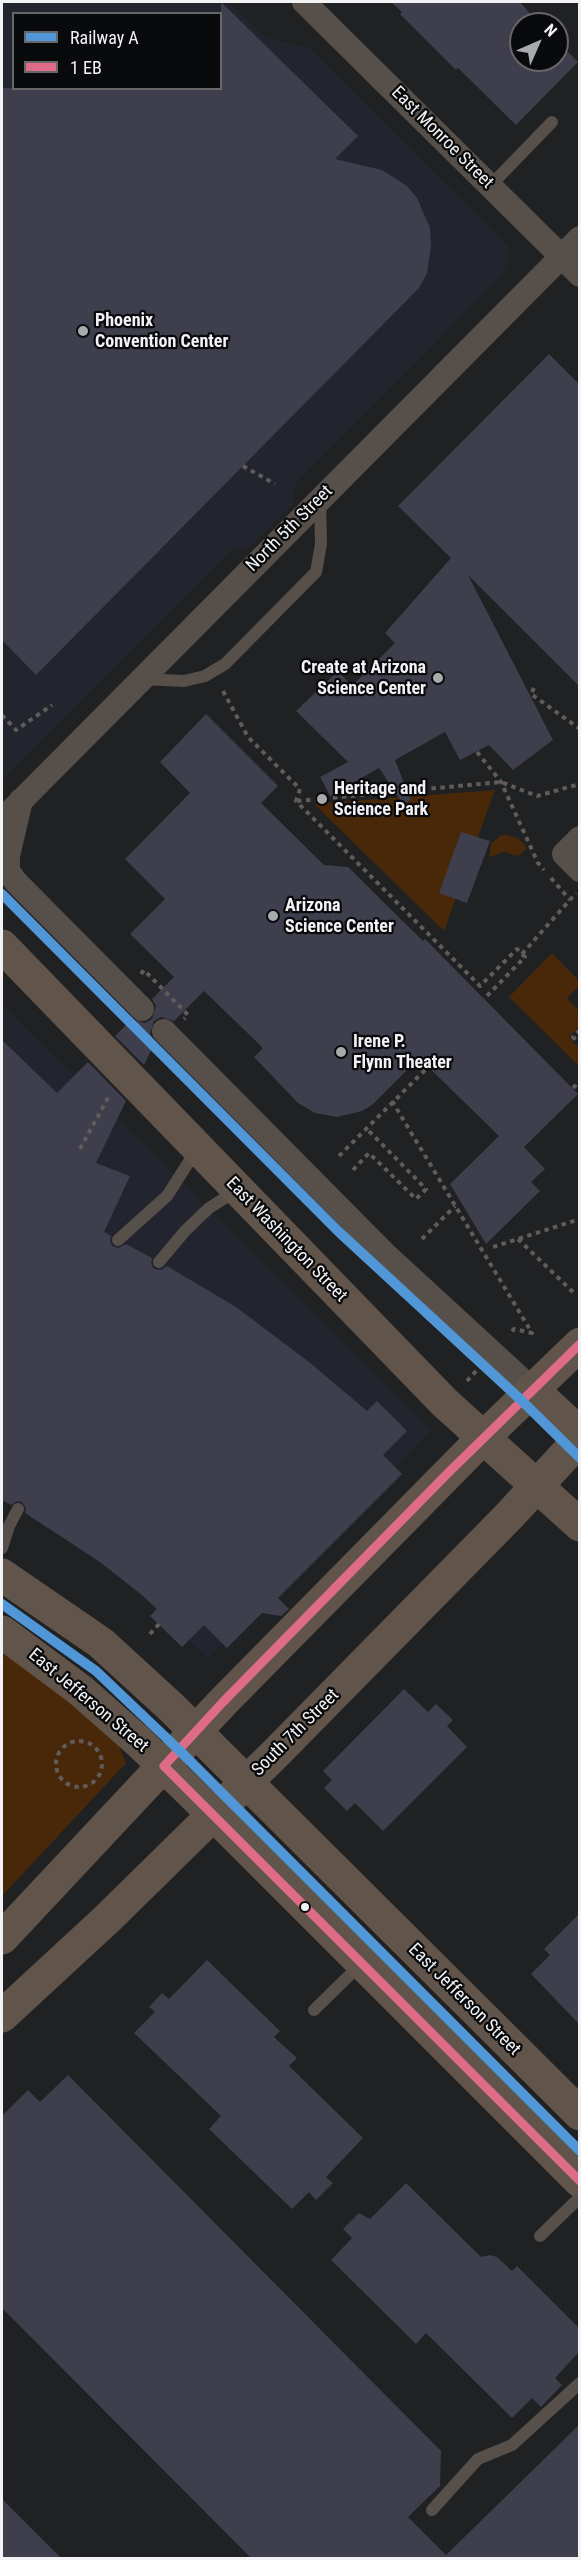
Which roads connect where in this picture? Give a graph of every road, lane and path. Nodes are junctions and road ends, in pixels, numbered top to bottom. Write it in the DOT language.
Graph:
graph roads {
  1 [pos="304,2"];
  2 [pos="552,122"];
  3 [pos="490,186"];
  4 [pos="579,238"];
  5 [pos="561,256"];
  6 [pos="579,275"];
  7 [pos="243,466"];
  8 [pos="275,484"];
  9 [pos="320,500"];
  10 [pos="141,680"];
  11 [pos="534,688"];
  12 [pos="223,691"];
  13 [pos="52,705"];
  14 [pos="2,715"];
  15 [pos="579,729"];
  16 [pos="477,752"];
  17 [pos="501,782"];
  18 [pos="579,784"];
  19 [pos="21,800"];
  20 [pos="296,801"];
  21 [pos="2,820"];
  22 [pos="2,946"];
  23 [pos="522,954"];
  24 [pos="144,970"];
  25 [pos="484,999"];
  26 [pos="176,1002"];
  27 [pos="142,1009"];
  28 [pos="579,1030"];
  29 [pos="164,1031"];
  30 [pos="579,1044"];
  31 [pos="432,1063"];
  32 [pos="579,1081"];
  33 [pos="573,1088"];
  34 [pos="393,1101"];
  35 [pos="366,1128"];
  36 [pos="197,1149"];
  37 [pos="339,1156"];
  38 [pos="353,1170"];
  39 [pos="237,1190"];
  40 [pos="455,1206"];
  41 [pos="579,1219"];
  42 [pos="517,1238"];
  43 [pos="422,1239"];
  44 [pos="118,1240"];
  45 [pos="493,1247"];
  46 [pos="159,1262"];
  47 [pos="573,1292"];
  48 [pos="514,1329"];
  49 [pos="579,1344"];
  50 [pos="477,1371"];
  51 [pos="467,1381"];
  52 [pos="532,1389"];
  53 [pos="579,1434"];
  54 [pos="484,1437"];
  55 [pos="579,1439"];
  56 [pos="536,1484"];
  57 [pos="18,1509"];
  58 [pos="579,1525"];
  59 [pos="2,1548"];
  60 [pos="2,1575"];
  61 [pos="159,1624"];
  62 [pos="2,1632"];
  63 [pos="150,1634"];
  64 [pos="196,1732"];
  65 [pos="164,1766"];
  66 [pos="246,1783"];
  67 [pos="75,1786"];
  68 [pos="214,1815"];
  69 [pos="4,1936"];
  70 [pos="362,1963"];
  71 [pos="314,2010"];
  72 [pos="2,2016"];
  73 [pos="577,2105"];
  74 [pos="579,2181"];
  75 [pos="579,2197"];
  76 [pos="540,2236"];
  77 [pos="579,2383"];
  78 [pos="432,2510"];
  1 -- 3 [label="street, East Monroe Street"];
  2 -- 3 [label="lane"];
  3 -- 5 [label="street, East Monroe Street"];
  4 -- 5 [label="street, North 5th Street"];
  5 -- 6 [label="street, East Monroe Street"];
  5 -- 9 [label="street, North 5th Street"];
  7 -- 8 [label="path"];
  9 -- 10 [label="street, North 5th Street"];
  9 -- 10 [label="lane"];
  10 -- 19 [label="street, North 5th Street"];
  11 -- 15 [label="path"];
  12 -- 20 [label="path"];
  13 -- 14 [label="path"];
  16 -- 17 [label="path"];
  17 -- 18 [label="path"];
  17 -- 20 [label="path"];
  17 -- 23 [label="path"];
  19 -- 21 [label="street, North 5th Street"];
  19 -- 27 [label="street"];
  20 -- 23 [label="path"];
  22 -- 36 [label="main road, East Washington Street"];
  23 -- 25 [label="path"];
  24 -- 26 [label="path"];
  28 -- 30 [label="path"];
  29 -- 52 [label="street"];
  31 -- 34 [label="path"];
  32 -- 33 [label="path"];
  34 -- 35 [label="path"];
  34 -- 40 [label="path"];
  35 -- 37 [label="path"];
  35 -- 38 [label="path"];
  36 -- 39 [label="main road, East Washington Street"];
  36 -- 44 [label="lane"];
  39 -- 46 [label="lane"];
  39 -- 54 [label="main road, East Washington Street"];
  40 -- 43 [label="path"];
  40 -- 48 [label="path"];
  41 -- 42 [label="path"];
  42 -- 45 [label="path"];
  42 -- 47 [label="path"];
  49 -- 52 [label="main road"];
  50 -- 51 [label="path"];
  52 -- 53 [label="main road"];
  52 -- 54 [label="main road"];
  54 -- 56 [label="main road, East Washington Street"];
  54 -- 64 [label="main road"];
  55 -- 56 [label="main road, South 7th Street"];
  56 -- 58 [label="main road, East Washington Street"];
  56 -- 66 [label="main road, South 7th Street"];
  57 -- 59 [label="lane"];
  60 -- 64 [label="main road, East Jefferson Street"];
  61 -- 63 [label="path"];
  62 -- 65 [label="main road, East Jefferson Street"];
  64 -- 65 [label="main road"];
  64 -- 66 [label="main road, East Jefferson Street"];
  65 -- 68 [label="main road, East Jefferson Street"];
  65 -- 69 [label="main road"];
  66 -- 68 [label="main road, South 7th Street"];
  66 -- 73 [label="main road, East Jefferson Street"];
  67 -- 67 [label="path"];
  68 -- 70 [label="main road, East Jefferson Street"];
  68 -- 72 [label="main road, South 7th Street"];
  70 -- 71 [label="lane"];
  70 -- 74 [label="main road, East Jefferson Street"];
  75 -- 76 [label="lane"];
  77 -- 78 [label="lane"];
}
